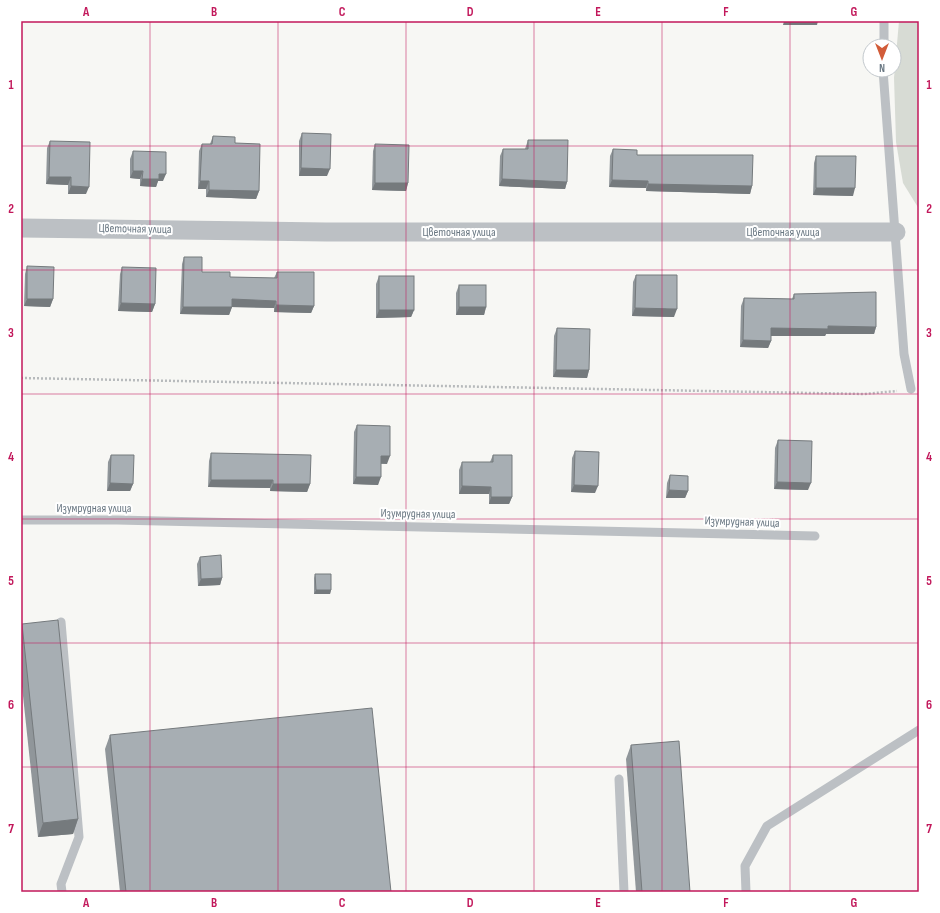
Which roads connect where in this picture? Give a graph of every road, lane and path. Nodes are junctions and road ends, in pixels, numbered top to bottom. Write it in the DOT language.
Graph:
graph roads {
  1 [pos="884,21"];
  2 [pos="884,38"];
  3 [pos="883,78"];
  4 [pos="21,228"];
  5 [pos="896,232"];
  6 [pos="21,378"];
  7 [pos="911,389"];
  8 [pos="21,520"];
  9 [pos="815,536"];
  10 [pos="61,622"];
  11 [pos="919,730"];
  12 [pos="619,779"];
  13 [pos="62,892"];
  14 [pos="624,892"];
  15 [pos="746,892"];
  1 -- 2 [label="lane"];
  3 -- 5 [label="lane"];
  4 -- 5 [label="street, Цветочная улица"];
  5 -- 7 [label="lane"];
  6 -- 7 [label="path"];
  8 -- 9 [label="lane, Изумрудная улица"];
  10 -- 13 [label="lane"];
  11 -- 15 [label="lane"];
  12 -- 14 [label="lane"];
}
